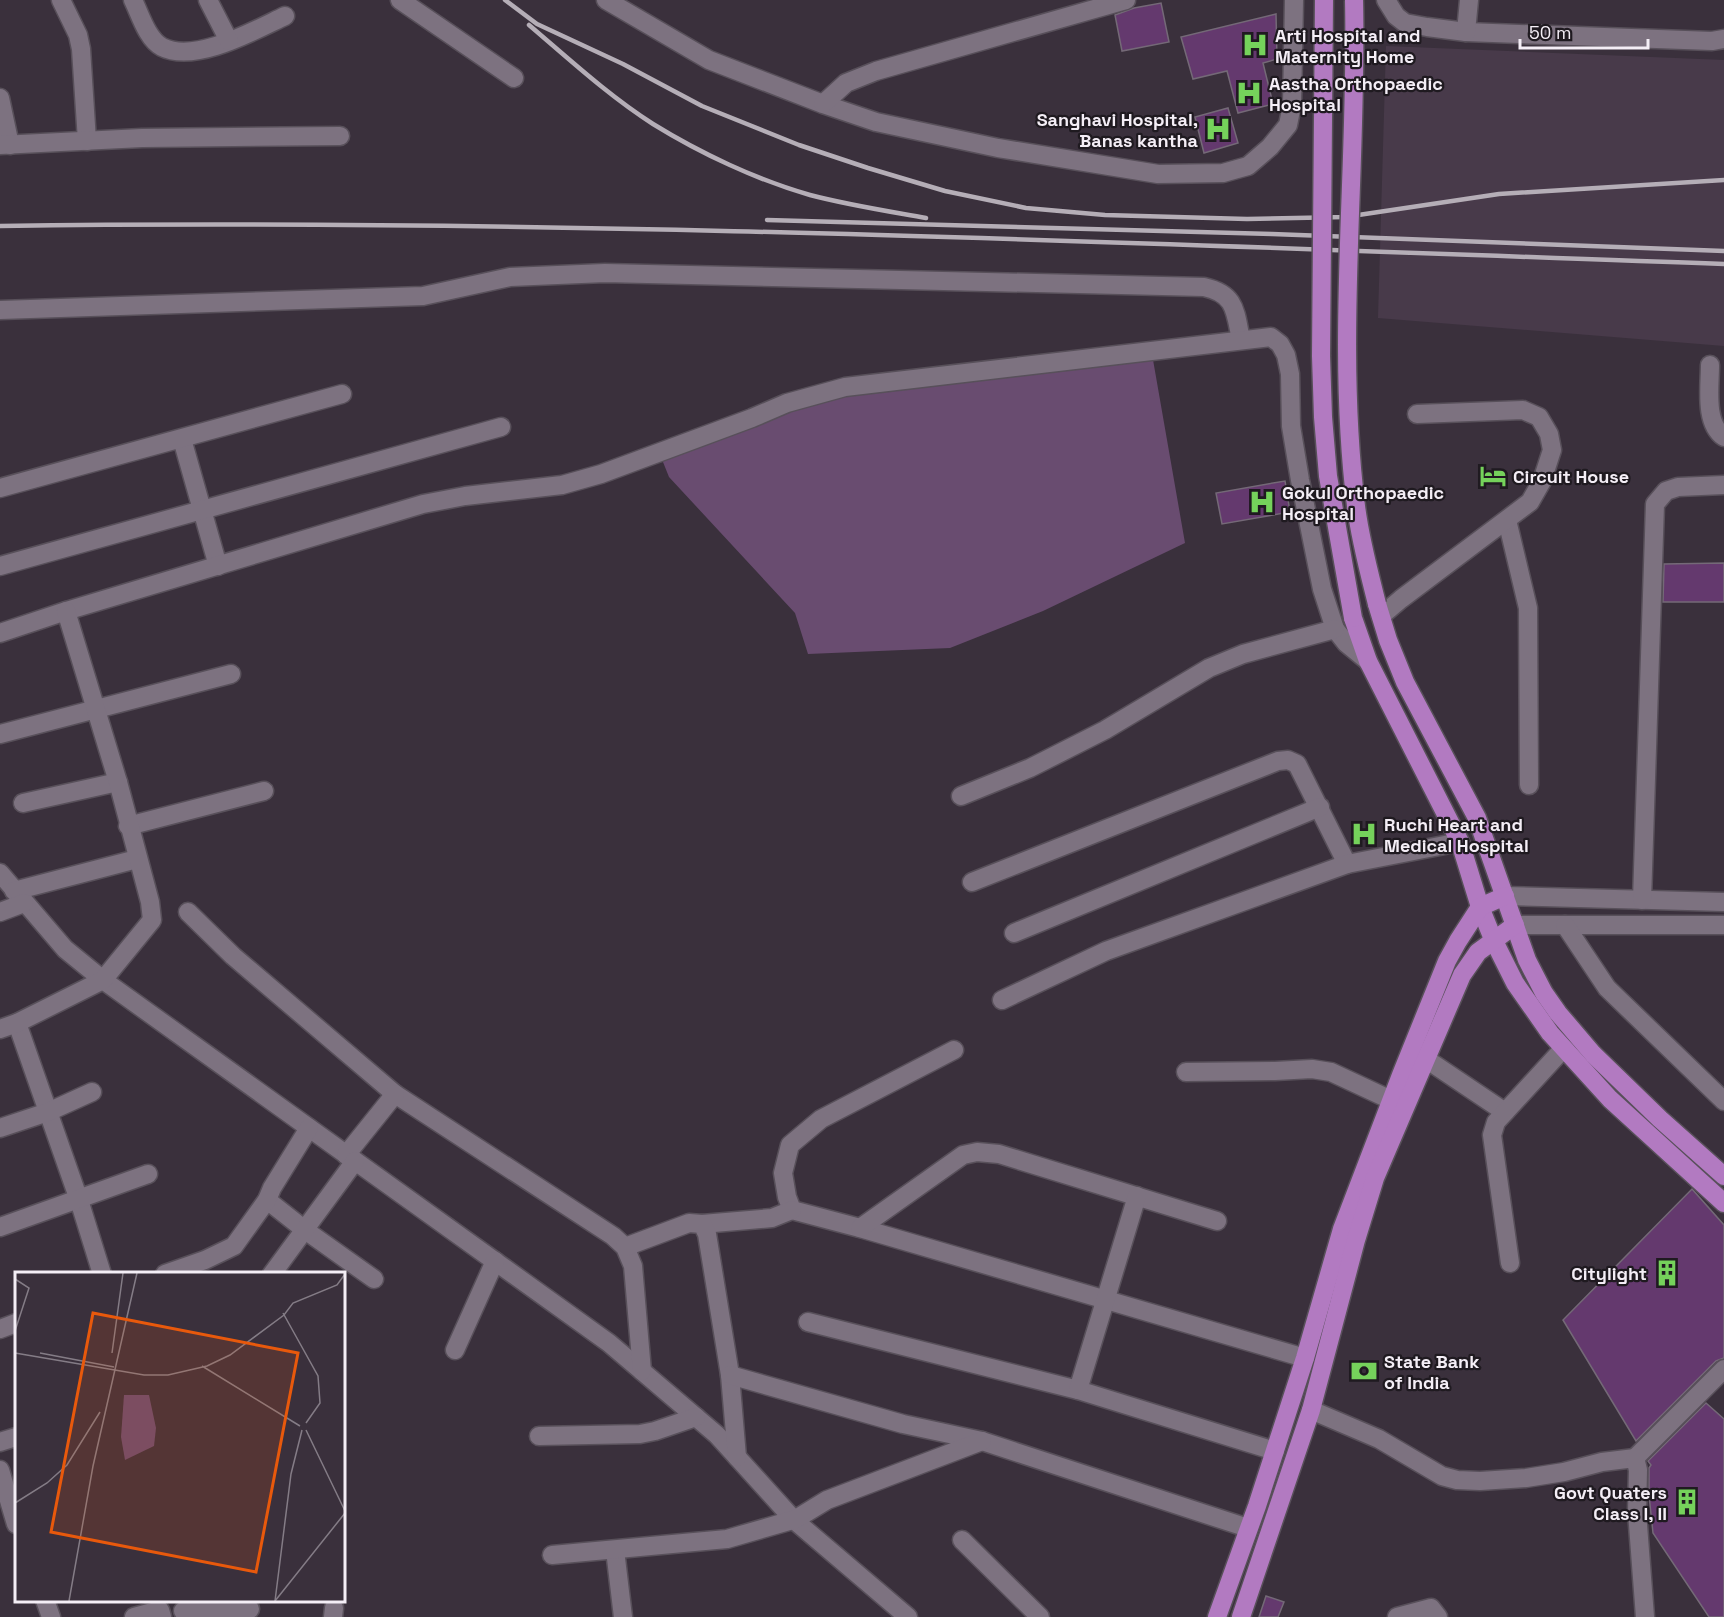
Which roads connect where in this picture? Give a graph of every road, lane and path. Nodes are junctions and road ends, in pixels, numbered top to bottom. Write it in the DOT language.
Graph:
graph roads {
  1 [pos="61,0"];
  2 [pos="133,0"];
  3 [pos="208,0"];
  4 [pos="400,0"];
  5 [pos="606,0"];
  6 [pos="1126,0"];
  7 [pos="1294,0"];
  8 [pos="1324,0"];
  9 [pos="1354,0"];
  10 [pos="1386,0"];
  11 [pos="1469,0"];
  12 [pos="285,16"];
  13 [pos="1466,32"];
  14 [pos="1724,39"];
  15 [pos="229,41"];
  16 [pos="514,78"];
  17 [pos="0,98"];
  18 [pos="823,104"];
  19 [pos="340,136"];
  20 [pos="87,141"];
  21 [pos="5,145"];
  22 [pos="0,310"];
  23 [pos="1241,340"];
  24 [pos="1710,365"];
  25 [pos="342,394"];
  26 [pos="1417,414"];
  27 [pos="501,427"];
  28 [pos="1724,437"];
  29 [pos="182,438"];
  30 [pos="1724,485"];
  31 [pos="0,488"];
  32 [pos="201,510"];
  33 [pos="1507,520"];
  34 [pos="0,566"];
  35 [pos="218,566"];
  36 [pos="1379,610"];
  37 [pos="66,611"];
  38 [pos="1335,629"];
  39 [pos="0,633"];
  40 [pos="1368,661"];
  41 [pos="231,674"];
  42 [pos="96,709"];
  43 [pos="0,734"];
  44 [pos="118,782"];
  45 [pos="1529,785"];
  46 [pos="264,791"];
  47 [pos="962,796"];
  48 [pos="23,803"];
  49 [pos="1320,807"];
  50 [pos="128,826"];
  51 [pos="1460,842"];
  52 [pos="137,859"];
  53 [pos="1347,864"];
  54 [pos="0,873"];
  55 [pos="972,882"];
  56 [pos="1505,896"];
  57 [pos="19,897"];
  58 [pos="1642,900"];
  59 [pos="1724,902"];
  60 [pos="1480,907"];
  61 [pos="0,912"];
  62 [pos="188,912"];
  63 [pos="1515,925"];
  64 [pos="1565,925"];
  65 [pos="1724,925"];
  66 [pos="1014,933"];
  67 [pos="1493,939"];
  68 [pos="103,980"];
  69 [pos="1002,1000"];
  70 [pos="17,1023"];
  71 [pos="0,1029"];
  72 [pos="1563,1049"];
  73 [pos="954,1050"];
  74 [pos="1426,1059"];
  75 [pos="1186,1072"];
  76 [pos="92,1092"];
  77 [pos="395,1094"];
  78 [pos="1391,1100"];
  79 [pos="1724,1101"];
  80 [pos="48,1112"];
  81 [pos="1505,1112"];
  82 [pos="0,1128"];
  83 [pos="309,1128"];
  84 [pos="351,1158"];
  85 [pos="147,1174"];
  86 [pos="1724,1176"];
  87 [pos="1137,1196"];
  88 [pos="79,1200"];
  89 [pos="267,1200"];
  90 [pos="1724,1203"];
  91 [pos="792,1210"];
  92 [pos="1217,1221"];
  93 [pos="702,1224"];
  94 [pos="0,1227"];
  95 [pos="860,1227"];
  96 [pos="304,1230"];
  97 [pos="625,1247"];
  98 [pos="495,1261"];
  99 [pos="1509,1263"];
  100 [pos="101,1272"];
  101 [pos="171,1272"];
  102 [pos="273,1272"];
  103 [pos="374,1279"];
  104 [pos="1107,1300"];
  105 [pos="808,1322"];
  106 [pos="15,1323"];
  107 [pos="0,1329"];
  108 [pos="455,1350"];
  109 [pos="1305,1358"];
  110 [pos="1724,1370"];
  111 [pos="642,1371"];
  112 [pos="730,1375"];
  113 [pos="1078,1390"];
  114 [pos="1311,1410"];
  115 [pos="696,1418"];
  116 [pos="540,1436"];
  117 [pos="15,1437"];
  118 [pos="982,1441"];
  119 [pos="0,1442"];
  120 [pos="1275,1451"];
  121 [pos="737,1457"];
  122 [pos="1635,1458"];
  123 [pos="0,1470"];
  124 [pos="9,1518"];
  125 [pos="794,1520"];
  126 [pos="1248,1528"];
  127 [pos="962,1539"];
  128 [pos="615,1550"];
  129 [pos="552,1556"];
  130 [pos="46,1602"];
  131 [pos="160,1609"];
  132 [pos="250,1609"];
  133 [pos="183,1611"];
  134 [pos="51,1617"];
  135 [pos="134,1617"];
  136 [pos="623,1617"];
  137 [pos="908,1617"];
  138 [pos="1040,1617"];
  139 [pos="1217,1617"];
  140 [pos="1241,1617"];
  141 [pos="1397,1617"];
  142 [pos="1438,1617"];
  143 [pos="1645,1617"];
  1 -- 20 [label="street"];
  2 -- 15 [label="street"];
  3 -- 15 [label="street"];
  4 -- 16 [label="street"];
  5 -- 18 [label="street"];
  6 -- 18 [label="street"];
  7 -- 18 [label="street"];
  8 -- 40 [label="main road, bridge"];
  9 -- 36 [label="main road, bridge"];
  10 -- 13 [label="street"];
  11 -- 13 [label="street"];
  12 -- 15 [label="street"];
  13 -- 14 [label="street"];
  17 -- 21 [label="street"];
  19 -- 20 [label="street"];
  20 -- 21 [label="street"];
  22 -- 23 [label="street"];
  23 -- 35 [label="street"];
  23 -- 38 [label="street"];
  24 -- 28 [label="street"];
  25 -- 29 [label="street"];
  26 -- 33 [label="street"];
  27 -- 32 [label="street"];
  29 -- 31 [label="street"];
  29 -- 32 [label="street"];
  30 -- 58 [label="street"];
  32 -- 34 [label="street"];
  32 -- 35 [label="street"];
  33 -- 36 [label="street"];
  33 -- 45 [label="street"];
  35 -- 37 [label="street"];
  36 -- 56 [label="main road"];
  37 -- 39 [label="street"];
  37 -- 42 [label="street"];
  38 -- 40 [label="street"];
  38 -- 47 [label="street"];
  40 -- 51 [label="main road"];
  41 -- 42 [label="street"];
  42 -- 43 [label="street"];
  42 -- 44 [label="street"];
  44 -- 48 [label="street"];
  44 -- 50 [label="street"];
  46 -- 50 [label="street"];
  49 -- 53 [label="street"];
  49 -- 55 [label="street"];
  49 -- 66 [label="street"];
  50 -- 52 [label="street"];
  51 -- 53 [label="street"];
  51 -- 60 [label="main road"];
  52 -- 57 [label="street"];
  52 -- 68 [label="street"];
  53 -- 69 [label="street"];
  54 -- 57 [label="street"];
  56 -- 58 [label="street"];
  56 -- 60 [label="main road"];
  56 -- 63 [label="main road"];
  57 -- 61 [label="street"];
  57 -- 68 [label="street"];
  58 -- 59 [label="street"];
  60 -- 67 [label="main road"];
  60 -- 78 [label="main road"];
  62 -- 77 [label="street"];
  63 -- 64 [label="street"];
  63 -- 67 [label="main road"];
  63 -- 86 [label="main road"];
  64 -- 65 [label="street"];
  64 -- 79 [label="street"];
  67 -- 72 [label="main road"];
  67 -- 74 [label="main road"];
  68 -- 70 [label="street"];
  68 -- 83 [label="street"];
  70 -- 71 [label="street"];
  70 -- 80 [label="street"];
  72 -- 81 [label="street"];
  72 -- 90 [label="main road"];
  73 -- 91 [label="street"];
  74 -- 81 [label="street"];
  74 -- 114 [label="main road"];
  75 -- 78 [label="street"];
  76 -- 80 [label="street"];
  77 -- 84 [label="street"];
  77 -- 97 [label="street"];
  78 -- 109 [label="main road"];
  80 -- 82 [label="street"];
  80 -- 88 [label="street"];
  81 -- 99 [label="street"];
  83 -- 84 [label="street"];
  83 -- 89 [label="street"];
  84 -- 96 [label="street"];
  84 -- 98 [label="street"];
  85 -- 88 [label="street"];
  87 -- 92 [label="street"];
  87 -- 95 [label="street"];
  87 -- 104 [label="street"];
  88 -- 94 [label="street"];
  88 -- 100 [label="street"];
  89 -- 96 [label="street"];
  89 -- 101 [label="street"];
  91 -- 93 [label="street"];
  91 -- 95 [label="street"];
  93 -- 97 [label="street"];
  93 -- 112 [label="street"];
  95 -- 104 [label="street"];
  96 -- 102 [label="street"];
  96 -- 103 [label="street"];
  97 -- 111 [label="street"];
  98 -- 108 [label="street"];
  98 -- 111 [label="street"];
  104 -- 109 [label="street"];
  104 -- 113 [label="street"];
  105 -- 113 [label="street"];
  106 -- 107 [label="street"];
  109 -- 120 [label="main road"];
  110 -- 122 [label="street"];
  111 -- 115 [label="street"];
  112 -- 118 [label="street"];
  112 -- 121 [label="street"];
  113 -- 120 [label="street"];
  114 -- 122 [label="street"];
  114 -- 140 [label="main road"];
  115 -- 116 [label="street"];
  115 -- 121 [label="street"];
  117 -- 119 [label="street"];
  118 -- 125 [label="street"];
  118 -- 126 [label="street"];
  120 -- 126 [label="main road"];
  121 -- 125 [label="street"];
  122 -- 143 [label="street"];
  123 -- 124 [label="street"];
  125 -- 128 [label="street"];
  125 -- 137 [label="street"];
  126 -- 139 [label="main road"];
  127 -- 138 [label="street"];
  128 -- 129 [label="street"];
  128 -- 136 [label="street"];
  130 -- 134 [label="street"];
  131 -- 135 [label="street"];
  132 -- 133 [label="street"];
  141 -- 142 [label="street"];
}
